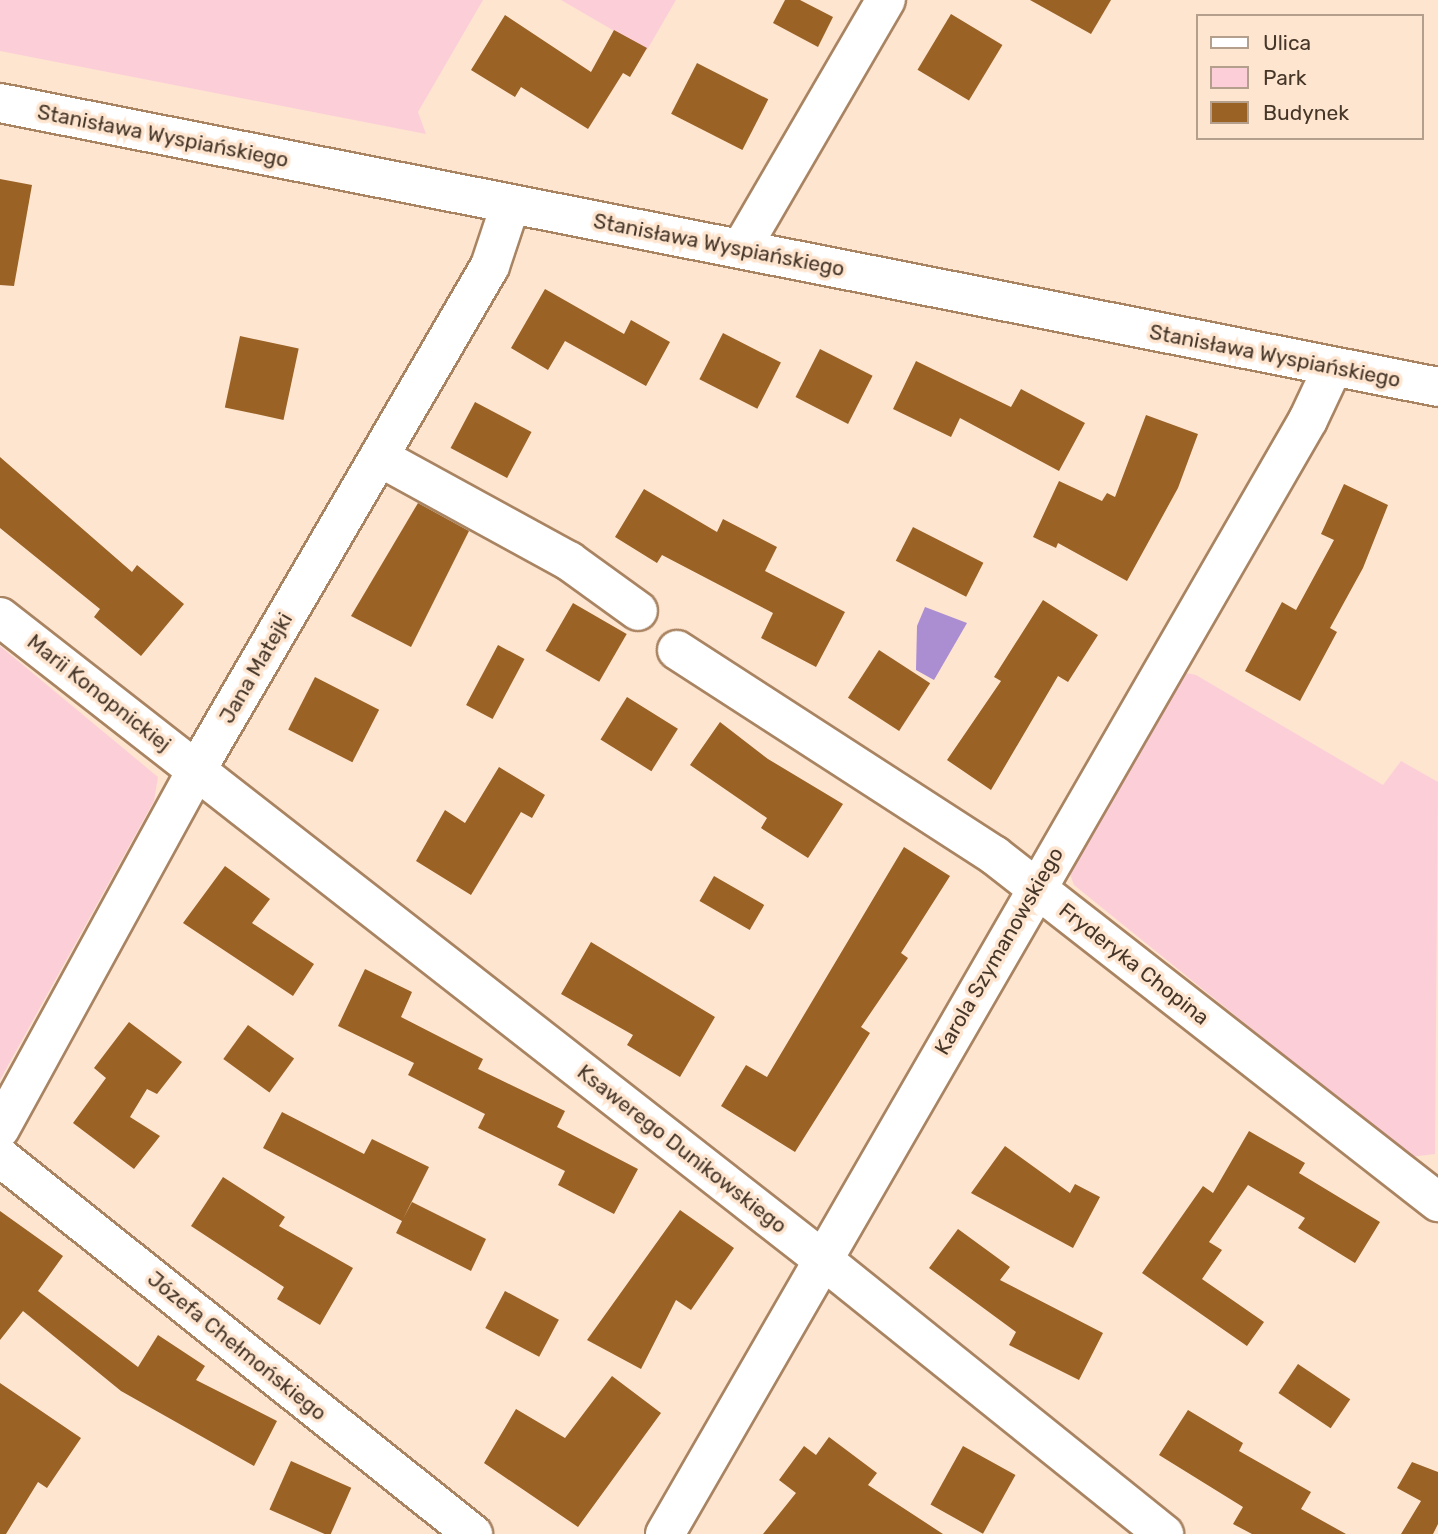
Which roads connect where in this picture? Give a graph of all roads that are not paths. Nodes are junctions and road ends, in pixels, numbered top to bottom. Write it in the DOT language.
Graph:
graph roads {
  1 [pos="886,0"];
  2 [pos="0,103"];
  3 [pos="510,206"];
  4 [pos="742,247"];
  5 [pos="1332,369"];
  6 [pos="1438,387"];
  7 [pos="379,457"];
  8 [pos="638,611"];
  9 [pos="0,617"];
  10 [pos="677,650"];
  11 [pos="197,769"];
  12 [pos="1035,886"];
  13 [pos="0,1129"];
  14 [pos="0,1157"];
  15 [pos="1436,1195"];
  16 [pos="822,1259"];
  17 [pos="473,1534"];
  18 [pos="665,1534"];
  19 [pos="1164,1534"];
  1 -- 4 [label="street"];
  2 -- 3 [label="street, Stanisława Wyspiańskiego"];
  3 -- 4 [label="street, Stanisława Wyspiańskiego"];
  3 -- 7 [label="street, Jana Matejki"];
  4 -- 5 [label="street, Stanisława Wyspiańskiego"];
  5 -- 6 [label="street, Stanisława Wyspiańskiego"];
  5 -- 12 [label="street, Karola Szymanowskiego"];
  7 -- 8 [label="street"];
  7 -- 11 [label="street, Jana Matejki"];
  9 -- 11 [label="street, Marii Konopnickiej"];
  10 -- 12 [label="street, Fryderyka Chopina"];
  11 -- 13 [label="street, Jana Matejki"];
  11 -- 16 [label="street, Ksawerego Dunikowskiego"];
  12 -- 15 [label="street, Fryderyka Chopina"];
  12 -- 16 [label="street, Karola Szymanowskiego"];
  14 -- 17 [label="street, Józefa Chełmońskiego"];
  16 -- 18 [label="street, Karola Szymanowskiego"];
  16 -- 19 [label="street, Ksawerego Dunikowskiego"];
}
